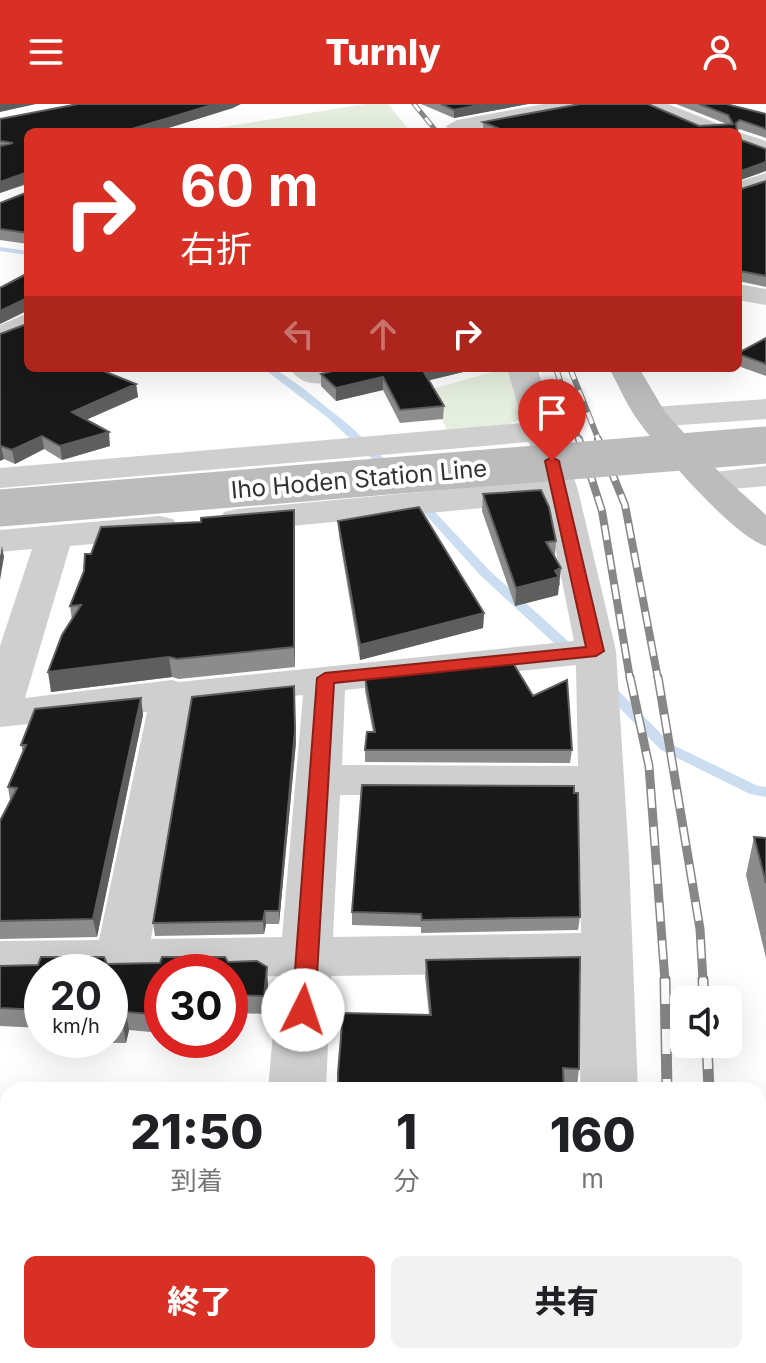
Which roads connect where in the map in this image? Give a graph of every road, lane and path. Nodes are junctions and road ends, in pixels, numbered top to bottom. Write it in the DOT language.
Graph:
graph roads {
  1 [pos="579,104"];
  2 [pos="650,104"];
  3 [pos="456,124"];
  4 [pos="696,125"];
  5 [pos="678,128"];
  6 [pos="705,128"];
  7 [pos="742,140"];
  8 [pos="766,148"];
  9 [pos="766,180"];
  10 [pos="742,189"];
  11 [pos="24,326"];
  12 [pos="3,346"];
  13 [pos="311,372"];
  14 [pos="334,372"];
  15 [pos="523,372"];
  16 [pos="626,372"];
  17 [pos="766,392"];
  18 [pos="751,410"];
  19 [pos="652,417"];
  20 [pos="543,431"];
  21 [pos="766,445"];
  22 [pos="766,476"];
  23 [pos="0,478"];
  24 [pos="709,481"];
  25 [pos="561,490"];
  26 [pos="0,508"];
  27 [pos="766,535"];
  28 [pos="55,536"];
  29 [pos="0,541"];
  30 [pos="596,651"];
  31 [pos="325,678"];
  32 [pos="172,693"];
  33 [pos="0,712"];
  34 [pos="318,780"];
  35 [pos="602,781"];
  36 [pos="607,952"];
  37 [pos="122,954"];
  38 [pos="307,956"];
  39 [pos="128,959"];
  40 [pos="0,961"];
  41 [pos="24,961"];
  42 [pos="298,1082"];
  43 [pos="609,1082"];
  1 -- 3 [label="street"];
  2 -- 4 [label="street"];
  4 -- 5 [label="street"];
  4 -- 6 [label="street"];
  7 -- 8 [label="street"];
  9 -- 10 [label="street"];
  11 -- 12 [label="street"];
  13 -- 14 [label="street"];
  15 -- 20 [label="street"];
  16 -- 19 [label="main road"];
  17 -- 18 [label="street"];
  18 -- 19 [label="street"];
  19 -- 24 [label="main road"];
  20 -- 23 [label="street"];
  20 -- 25 [label="street"];
  21 -- 26 [label="main road, Iho Hoden Station Line, bridge"];
  22 -- 24 [label="street"];
  24 -- 27 [label="main road"];
  25 -- 28 [label="street"];
  25 -- 30 [label="street"];
  28 -- 29 [label="street"];
  28 -- 33 [label="street"];
  30 -- 31 [label="street"];
  30 -- 35 [label="street"];
  31 -- 32 [label="street"];
  31 -- 34 [label="street"];
  32 -- 33 [label="street"];
  32 -- 37 [label="street"];
  34 -- 35 [label="street"];
  34 -- 38 [label="street"];
  35 -- 36 [label="street"];
  36 -- 38 [label="street"];
  36 -- 43 [label="street"];
  38 -- 39 [label="street"];
  38 -- 42 [label="street"];
  40 -- 41 [label="street"];
}
